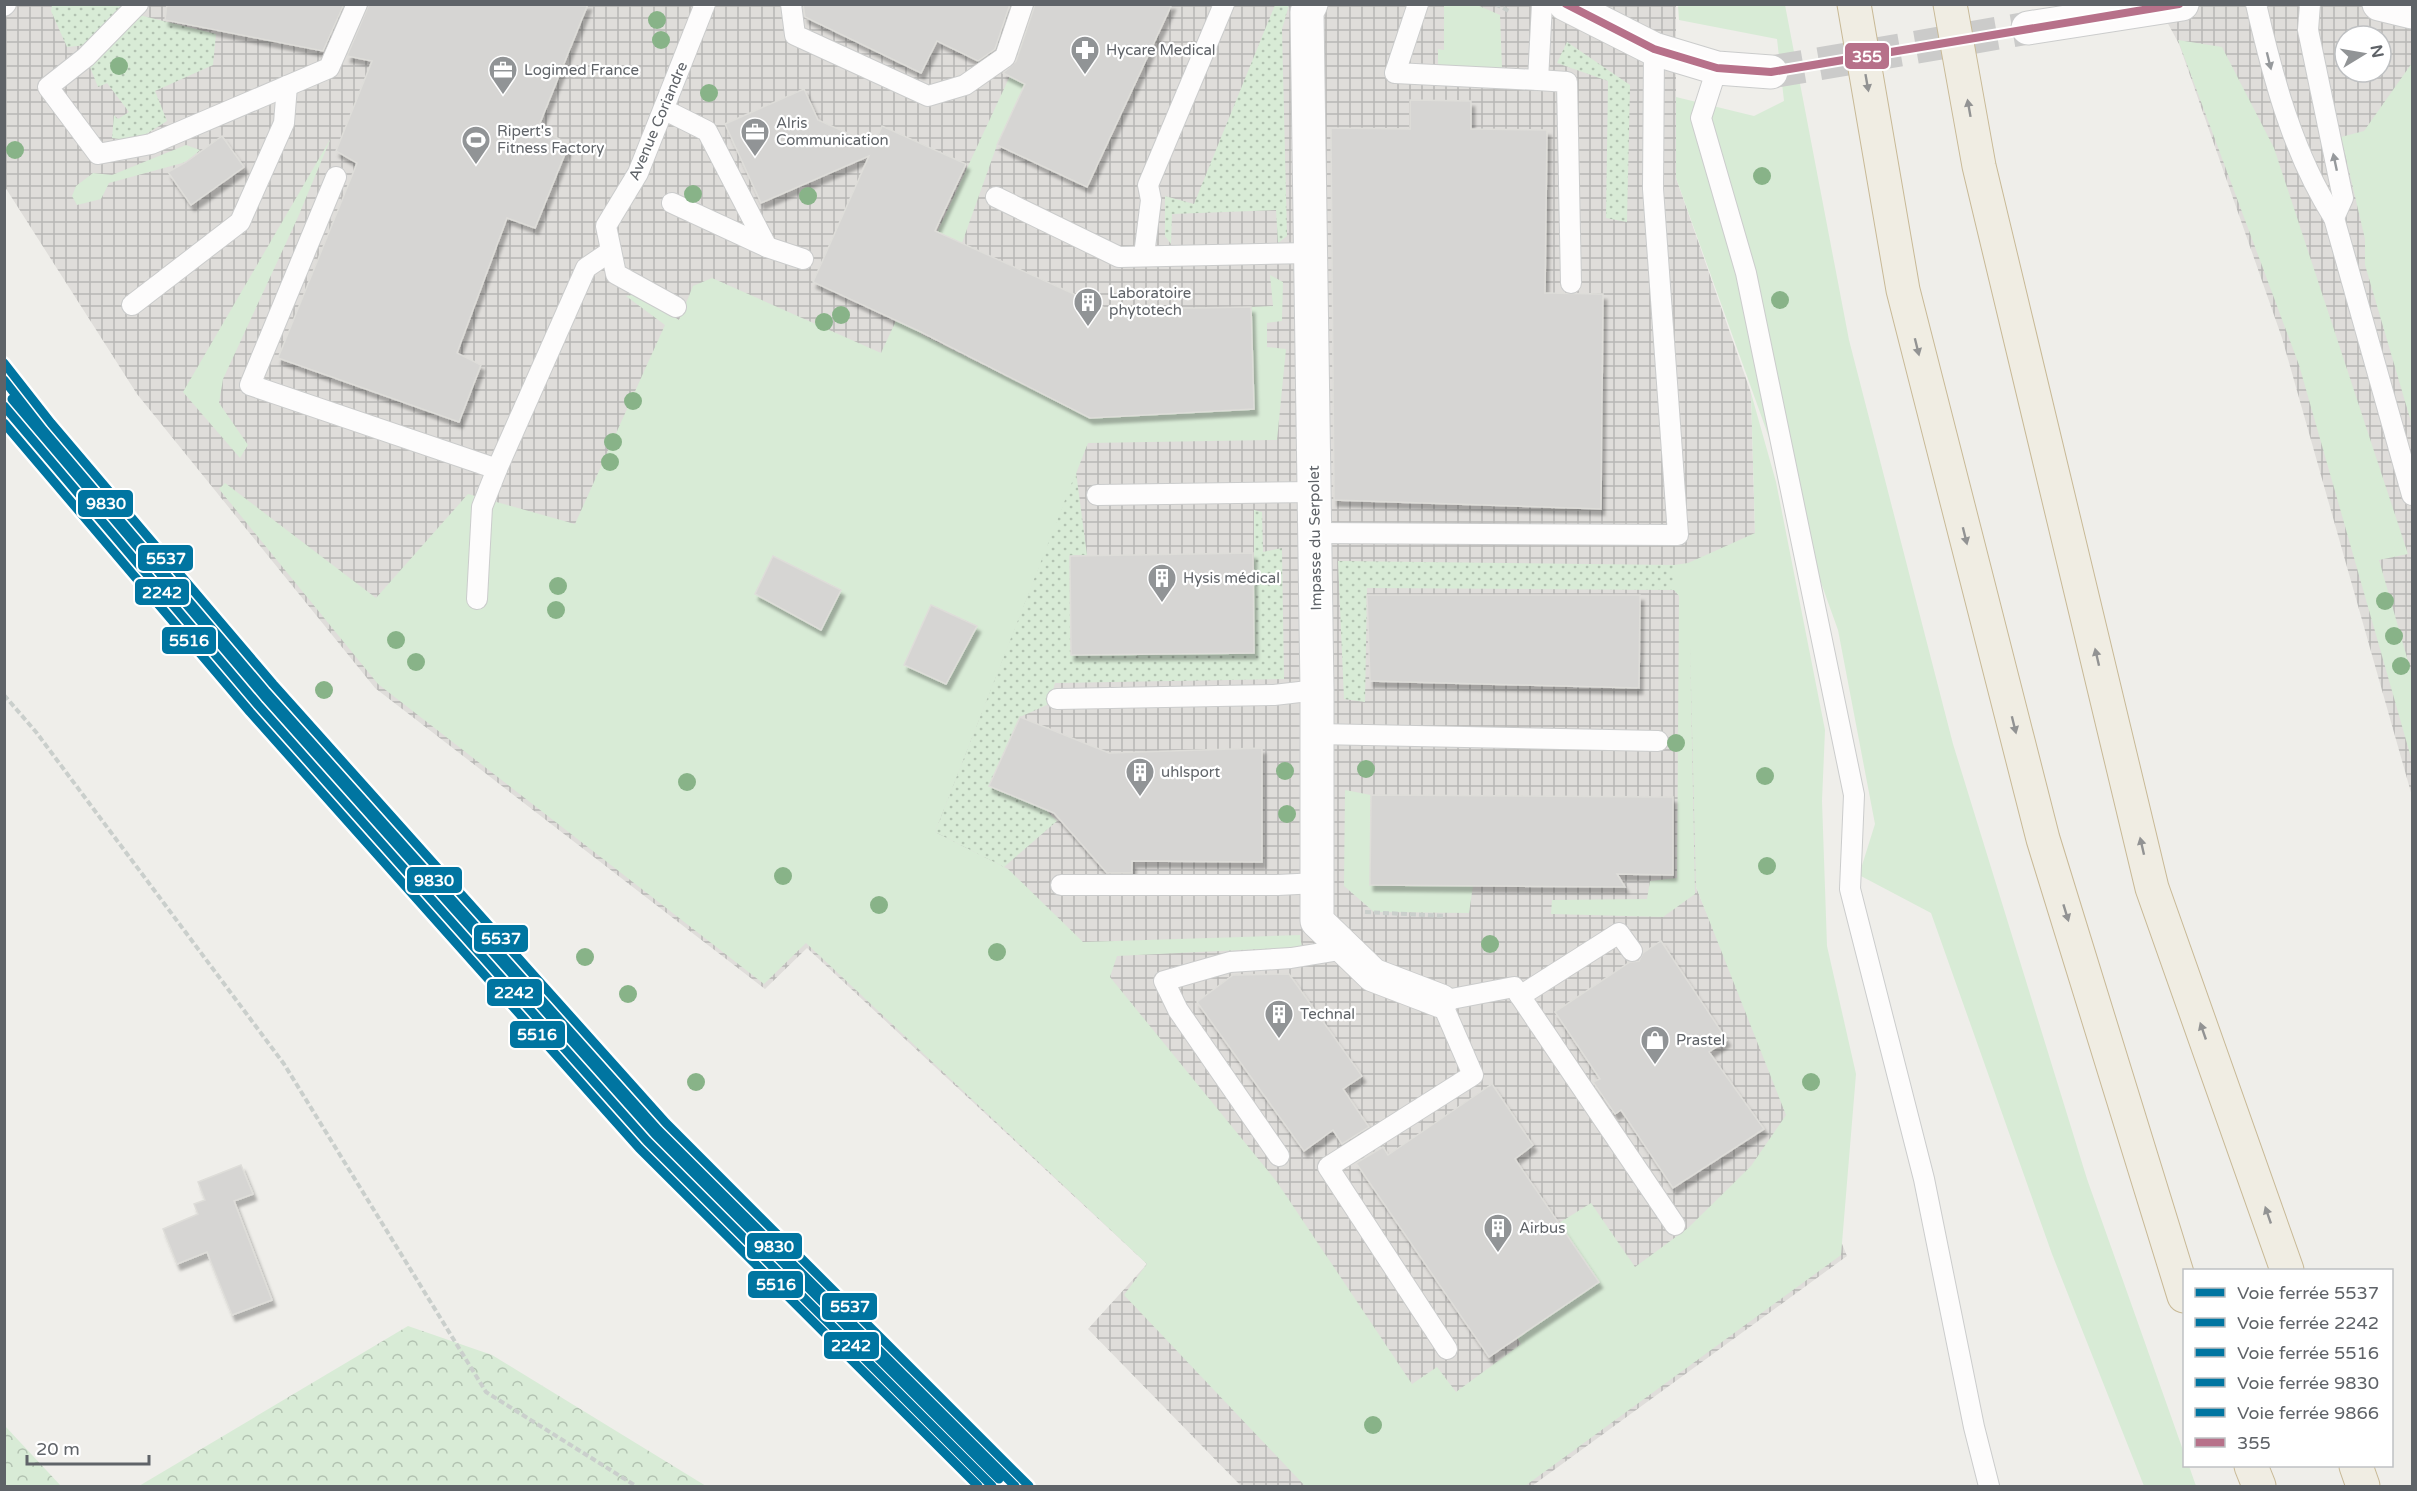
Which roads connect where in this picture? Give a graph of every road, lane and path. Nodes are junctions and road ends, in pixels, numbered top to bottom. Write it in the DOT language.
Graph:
graph roads {
  1 [pos="138,4"];
  2 [pos="357,4"];
  3 [pos="705,4"];
  4 [pos="791,4"];
  5 [pos="1023,4"];
  6 [pos="1224,4"];
  7 [pos="1311,4"];
  8 [pos="1418,4"];
  9 [pos="1542,4"];
  10 [pos="1854,4"];
  11 [pos="1950,4"];
  12 [pos="2182,4"];
  13 [pos="2256,4"];
  14 [pos="2310,4"];
  15 [pos="2379,4"];
  16 [pos="1583,8"];
  17 [pos="2412,12"];
  18 [pos="2028,28"];
  19 [pos="1654,49"];
  20 [pos="1718,68"];
  21 [pos="1771,72"];
  22 [pos="1538,80"];
  23 [pos="287,86"];
  24 [pos="665,110"];
  25 [pos="336,177"];
  26 [pos="996,197"];
  27 [pos="672,203"];
  28 [pos="2334,218"];
  29 [pos="767,247"];
  30 [pos="611,251"];
  31 [pos="1311,253"];
  32 [pos="1144,255"];
  33 [pos="803,259"];
  34 [pos="1571,283"];
  35 [pos="132,305"];
  36 [pos="676,306"];
  37 [pos="497,469"];
  38 [pos="1314,492"];
  39 [pos="1097,495"];
  40 [pos="2412,495"];
  41 [pos="1315,533"];
  42 [pos="477,599"];
  43 [pos="1317,690"];
  44 [pos="4,695"];
  45 [pos="1057,699"];
  46 [pos="1317,734"];
  47 [pos="1658,741"];
  48 [pos="1317,883"];
  49 [pos="1061,885"];
  50 [pos="1346,949"];
  51 [pos="1632,951"];
  52 [pos="1520,996"];
  53 [pos="1441,1001"];
  54 [pos="1279,1156"];
  55 [pos="1675,1226"];
  56 [pos="2287,1269"];
  57 [pos="2183,1293"];
  58 [pos="1447,1349"];
  59 [pos="2251,1467"];
  60 [pos="2356,1467"];
  61 [pos="636,1486"];
  62 [pos="1989,1486"];
  63 [pos="2259,1486"];
  64 [pos="2364,1486"];
  1 -- 23 [label="lane"];
  2 -- 23 [label="lane"];
  3 -- 24 [label="lane, Avenue Coriandre"];
  4 -- 5 [label="lane"];
  6 -- 32 [label="lane"];
  7 -- 31 [label="street, Impasse du Serpolet"];
  8 -- 22 [label="lane"];
  9 -- 22 [label="lane"];
  10 -- 57 [label="highway, one-way"];
  56 -- 11 [label="highway, one-way"];
  12 -- 18 [label="street"];
  13 -- 28 [label="lane, one-way"];
  28 -- 14 [label="lane, one-way"];
  15 -- 17 [label="street"];
  16 -- 19 [label="street"];
  19 -- 20 [label="street"];
  19 -- 41 [label="lane"];
  20 -- 21 [label="street"];
  20 -- 62 [label="lane"];
  22 -- 34 [label="lane"];
  23 -- 35 [label="lane"];
  24 -- 29 [label="lane"];
  24 -- 30 [label="lane, Avenue Coriandre"];
  25 -- 37 [label="lane"];
  26 -- 32 [label="lane"];
  27 -- 29 [label="lane"];
  28 -- 40 [label="lane"];
  29 -- 33 [label="lane"];
  30 -- 36 [label="lane, Avenue Coriandre"];
  30 -- 37 [label="lane"];
  31 -- 32 [label="lane"];
  31 -- 38 [label="street, Impasse du Serpolet"];
  37 -- 42 [label="lane"];
  38 -- 39 [label="lane"];
  38 -- 41 [label="street, Impasse du Serpolet"];
  41 -- 43 [label="street, Impasse du Serpolet"];
  43 -- 45 [label="lane"];
  43 -- 46 [label="street, Impasse du Serpolet"];
  44 -- 61 [label="path"];
  46 -- 47 [label="lane"];
  46 -- 48 [label="street, Impasse du Serpolet"];
  48 -- 49 [label="lane"];
  48 -- 50 [label="street, Impasse du Serpolet"];
  50 -- 53 [label="street, Impasse du Serpolet"];
  50 -- 54 [label="lane"];
  51 -- 52 [label="lane"];
  52 -- 53 [label="lane"];
  52 -- 55 [label="lane"];
  53 -- 58 [label="lane"];
  59 -- 63 [label="highway"];
  60 -- 64 [label="highway"];
}
